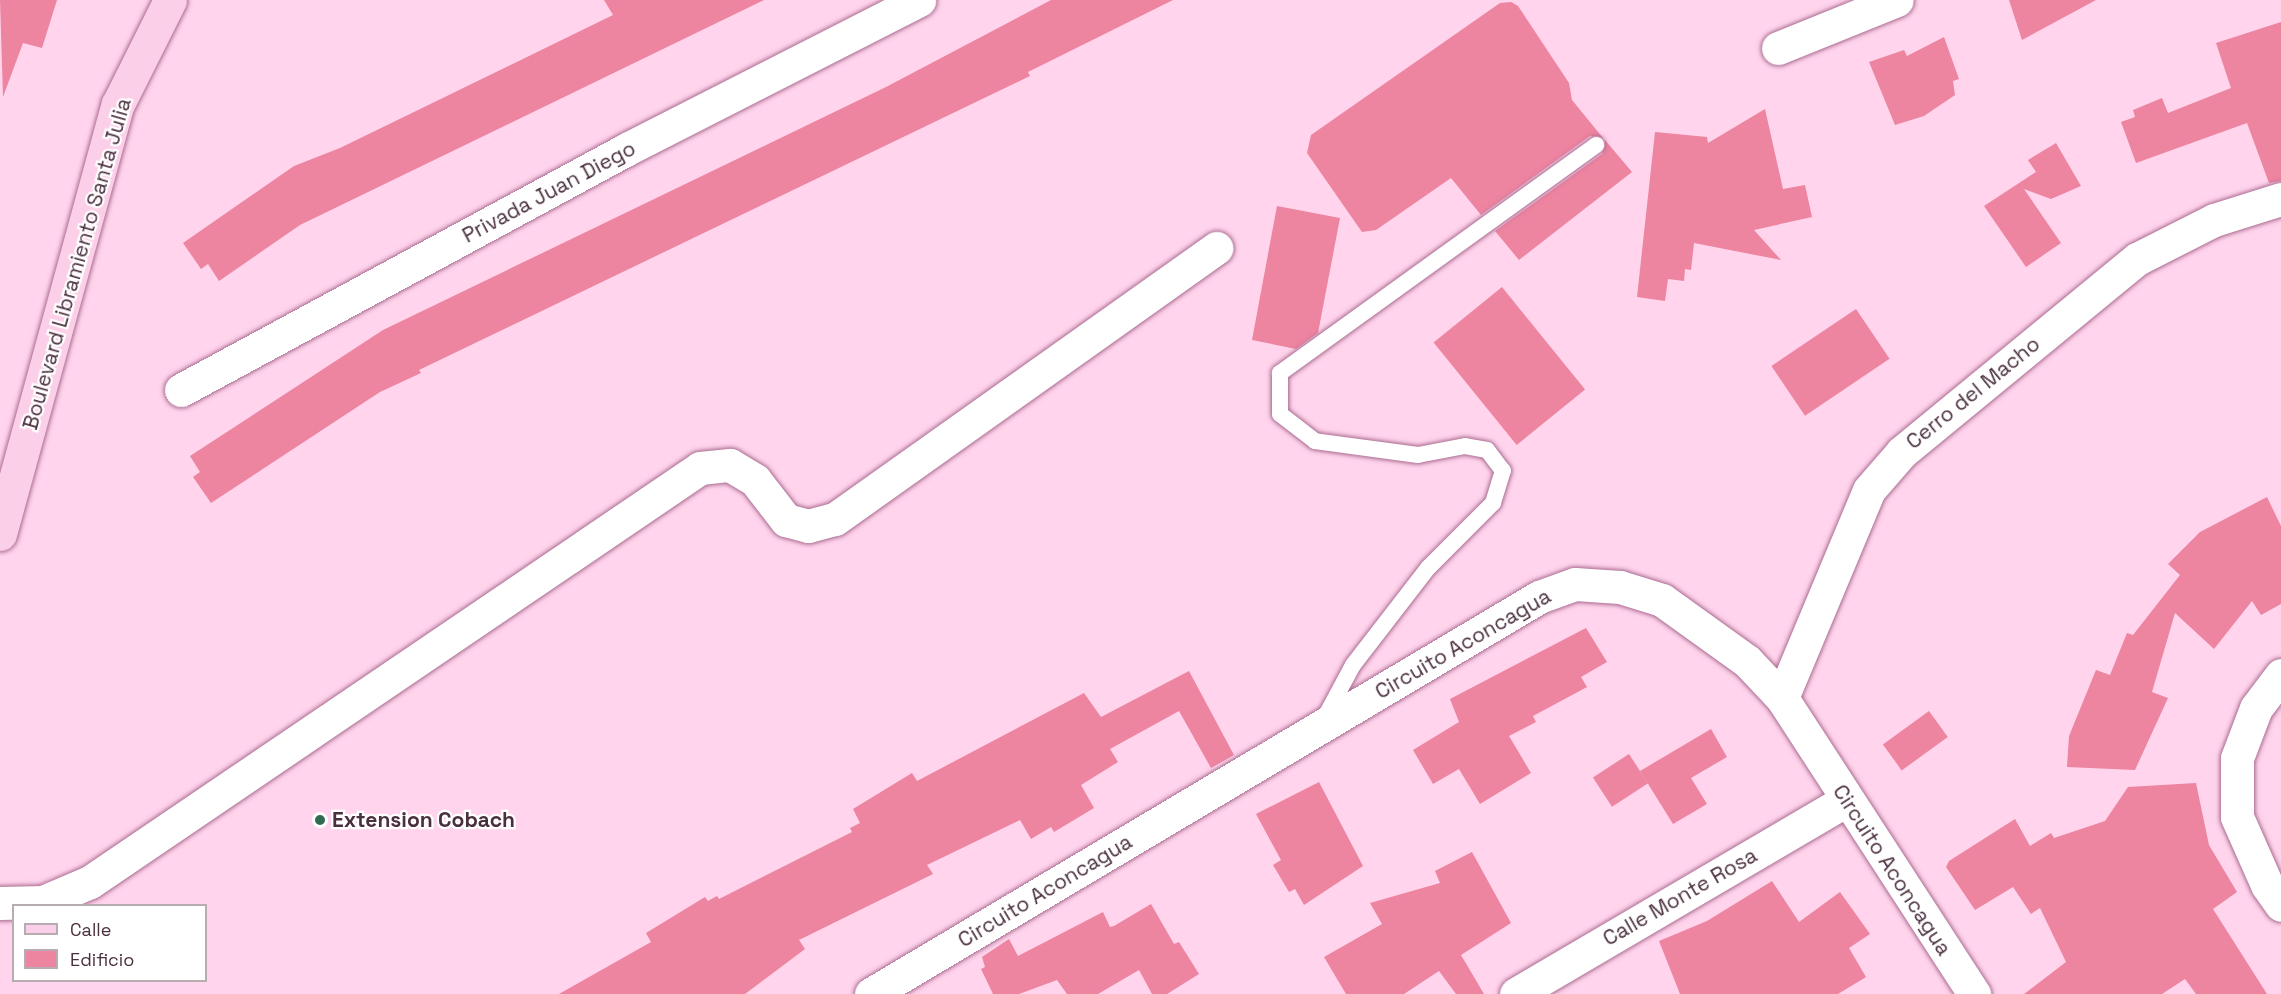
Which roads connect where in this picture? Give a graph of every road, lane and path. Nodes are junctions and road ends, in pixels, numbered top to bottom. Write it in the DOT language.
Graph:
graph roads {
  1 [pos="170,0"];
  2 [pos="919,0"];
  3 [pos="1897,0"];
  4 [pos="1778,48"];
  5 [pos="1596,145"];
  6 [pos="2281,199"];
  7 [pos="1216,248"];
  8 [pos="181,390"];
  9 [pos="0,534"];
  10 [pos="2281,675"];
  11 [pos="1782,698"];
  12 [pos="1319,728"];
  13 [pos="1845,801"];
  14 [pos="0,903"];
  15 [pos="2281,904"];
  16 [pos="871,994"];
  17 [pos="1516,994"];
  18 [pos="1974,994"];
  1 -- 9 [label="main road, Boulevard Libramiento Santa Julia"];
  2 -- 8 [label="street, Privada Juan Diego"];
  3 -- 4 [label="street"];
  5 -- 12 [label="lane"];
  6 -- 11 [label="street, Cerro del Macho"];
  7 -- 14 [label="street"];
  10 -- 15 [label="street"];
  11 -- 12 [label="street, Circuito Aconcagua"];
  11 -- 13 [label="street, Circuito Aconcagua"];
  12 -- 16 [label="street, Circuito Aconcagua"];
  13 -- 17 [label="street, Calle Monte Rosa"];
  13 -- 18 [label="street, Circuito Aconcagua"];
}
